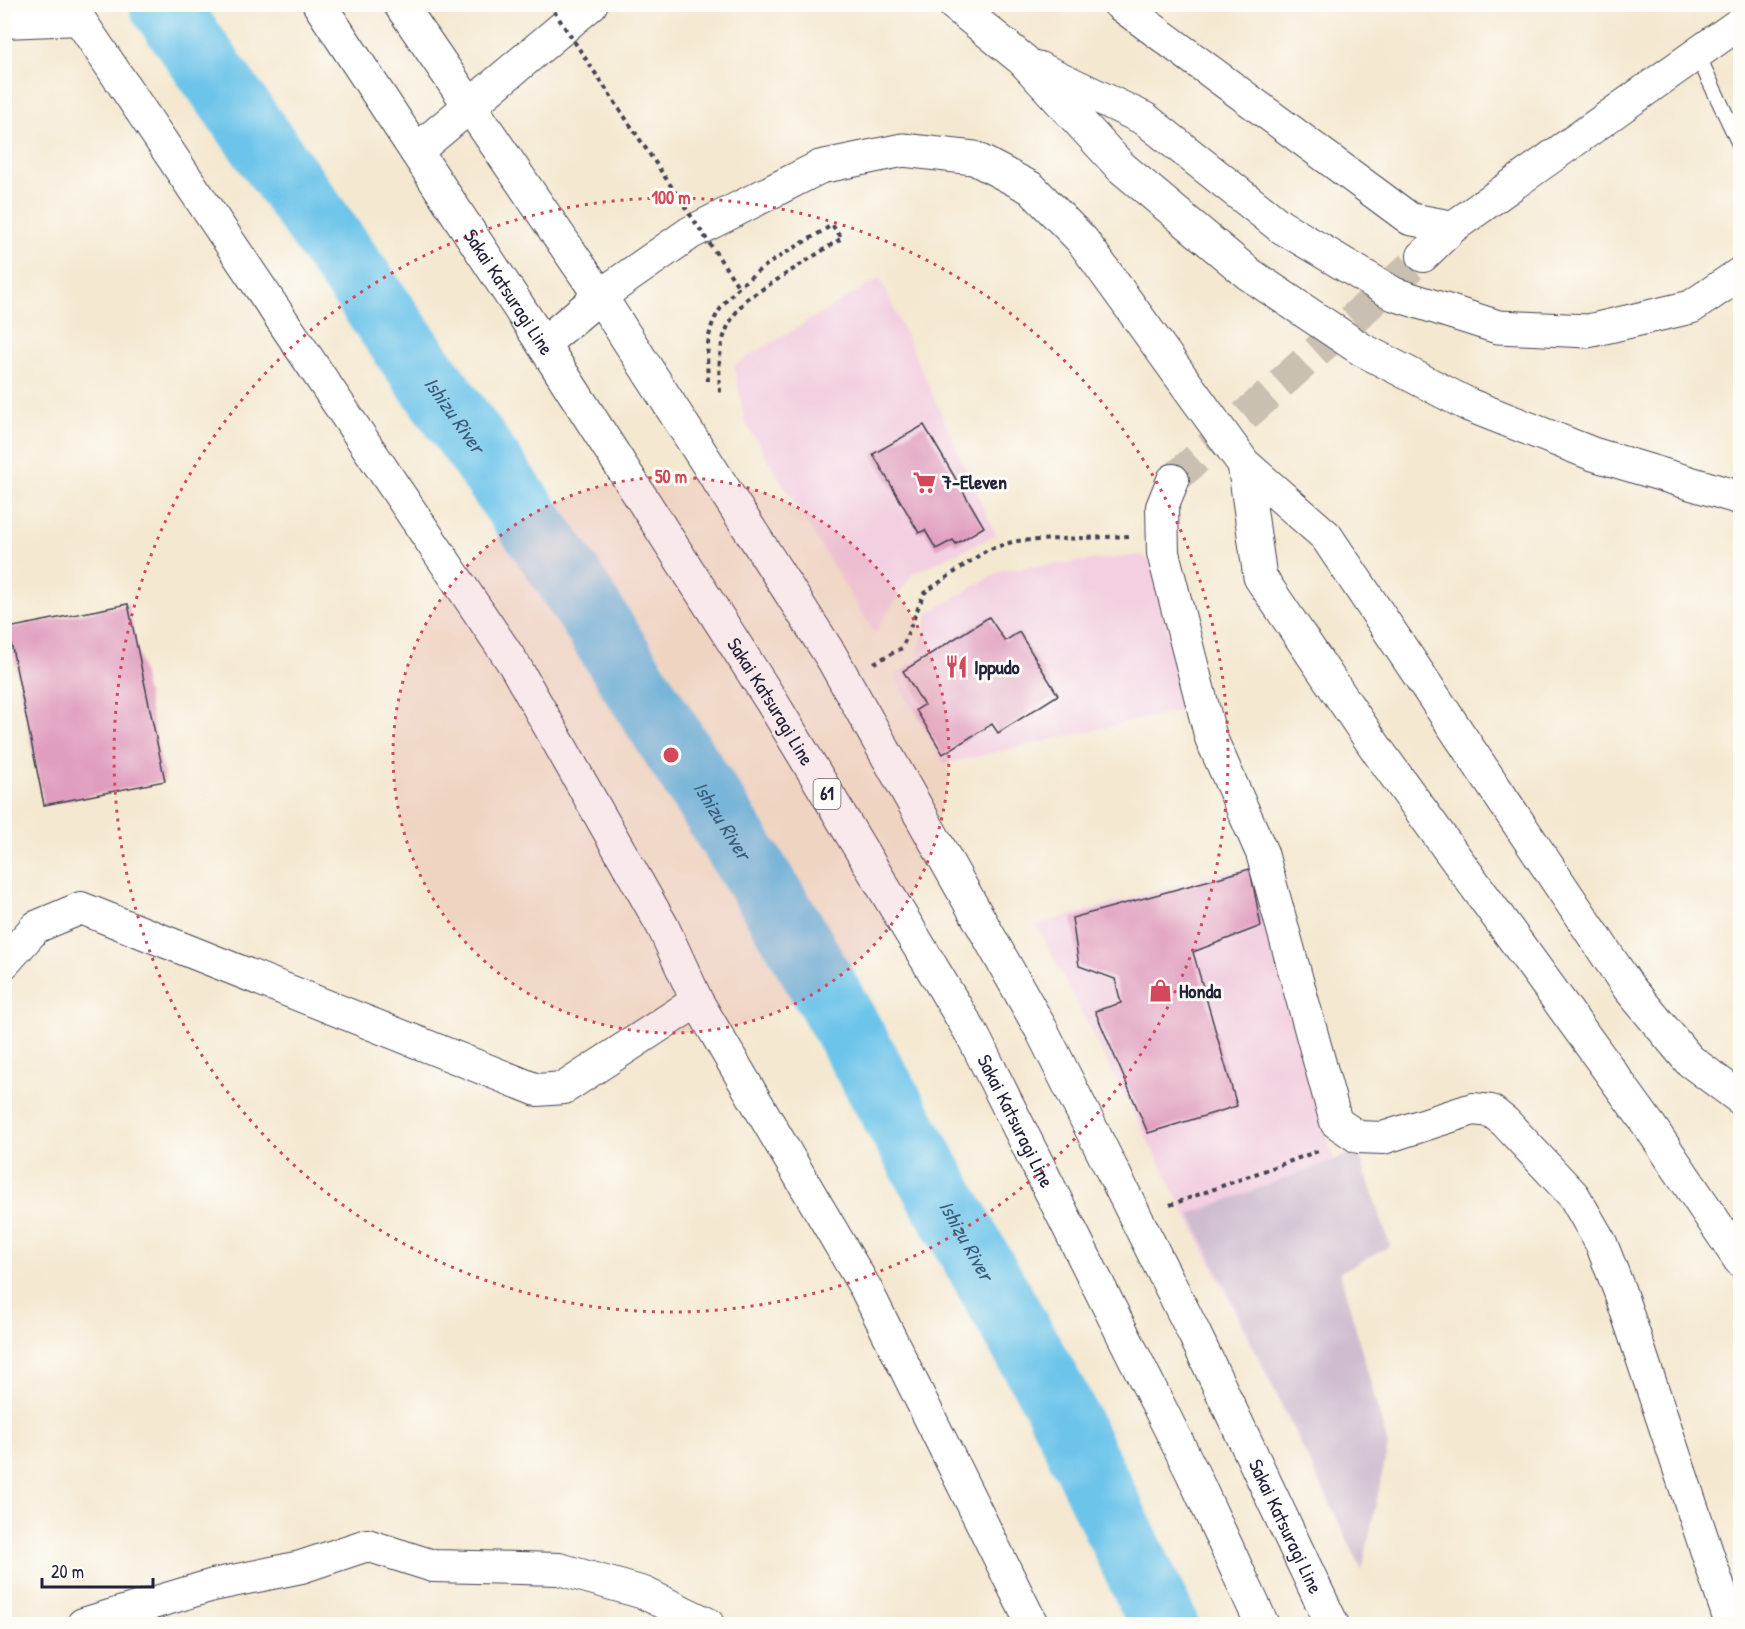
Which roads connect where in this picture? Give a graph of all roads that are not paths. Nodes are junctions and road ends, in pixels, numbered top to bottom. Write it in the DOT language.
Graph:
graph roads {
  1 [pos="319,4"];
  2 [pos="400,4"];
  3 [pos="591,4"];
  4 [pos="954,4"];
  5 [pos="1119,4"];
  6 [pos="75,12"];
  7 [pos="4,22"];
  8 [pos="1740,23"];
  9 [pos="1697,54"];
  10 [pos="1023,60"];
  11 [pos="470,108"];
  12 [pos="1740,145"];
  13 [pos="416,151"];
  14 [pos="1453,227"];
  15 [pos="1423,256"];
  16 [pos="1740,274"];
  17 [pos="600,296"];
  18 [pos="543,344"];
  19 [pos="1245,464"];
  20 [pos="1173,480"];
  21 [pos="1740,498"];
  22 [pos="4,963"];
  23 [pos="697,1001"];
  24 [pos="1740,1098"];
  25 [pos="1740,1260"];
  26 [pos="83,1624"];
  27 [pos="708,1624"];
  28 [pos="1032,1624"];
  29 [pos="1262,1624"];
  30 [pos="1332,1624"];
  31 [pos="1731,1624"];
  1 -- 13 [label="main road, Sakai Katsuragi Line / 61"];
  2 -- 11 [label="main road, Sakai Katsuragi Line"];
  3 -- 11 [label="main road"];
  4 -- 10 [label="main road"];
  5 -- 14 [label="street"];
  6 -- 7 [label="street"];
  6 -- 23 [label="street"];
  8 -- 9 [label="street"];
  9 -- 12 [label="lane"];
  9 -- 14 [label="street"];
  10 -- 16 [label="main road"];
  10 -- 21 [label="main road"];
  11 -- 13 [label="main road"];
  11 -- 17 [label="main road, Sakai Katsuragi Line"];
  13 -- 18 [label="main road, Sakai Katsuragi Line / 61"];
  14 -- 15 [label="street"];
  17 -- 18 [label="main road"];
  17 -- 19 [label="main road"];
  17 -- 30 [label="main road, Sakai Katsuragi Line"];
  18 -- 29 [label="main road, Sakai Katsuragi Line / 61"];
  19 -- 24 [label="main road"];
  19 -- 25 [label="main road"];
  20 -- 31 [label="street"];
  22 -- 23 [label="street"];
  23 -- 28 [label="street"];
  26 -- 27 [label="street"];
}
